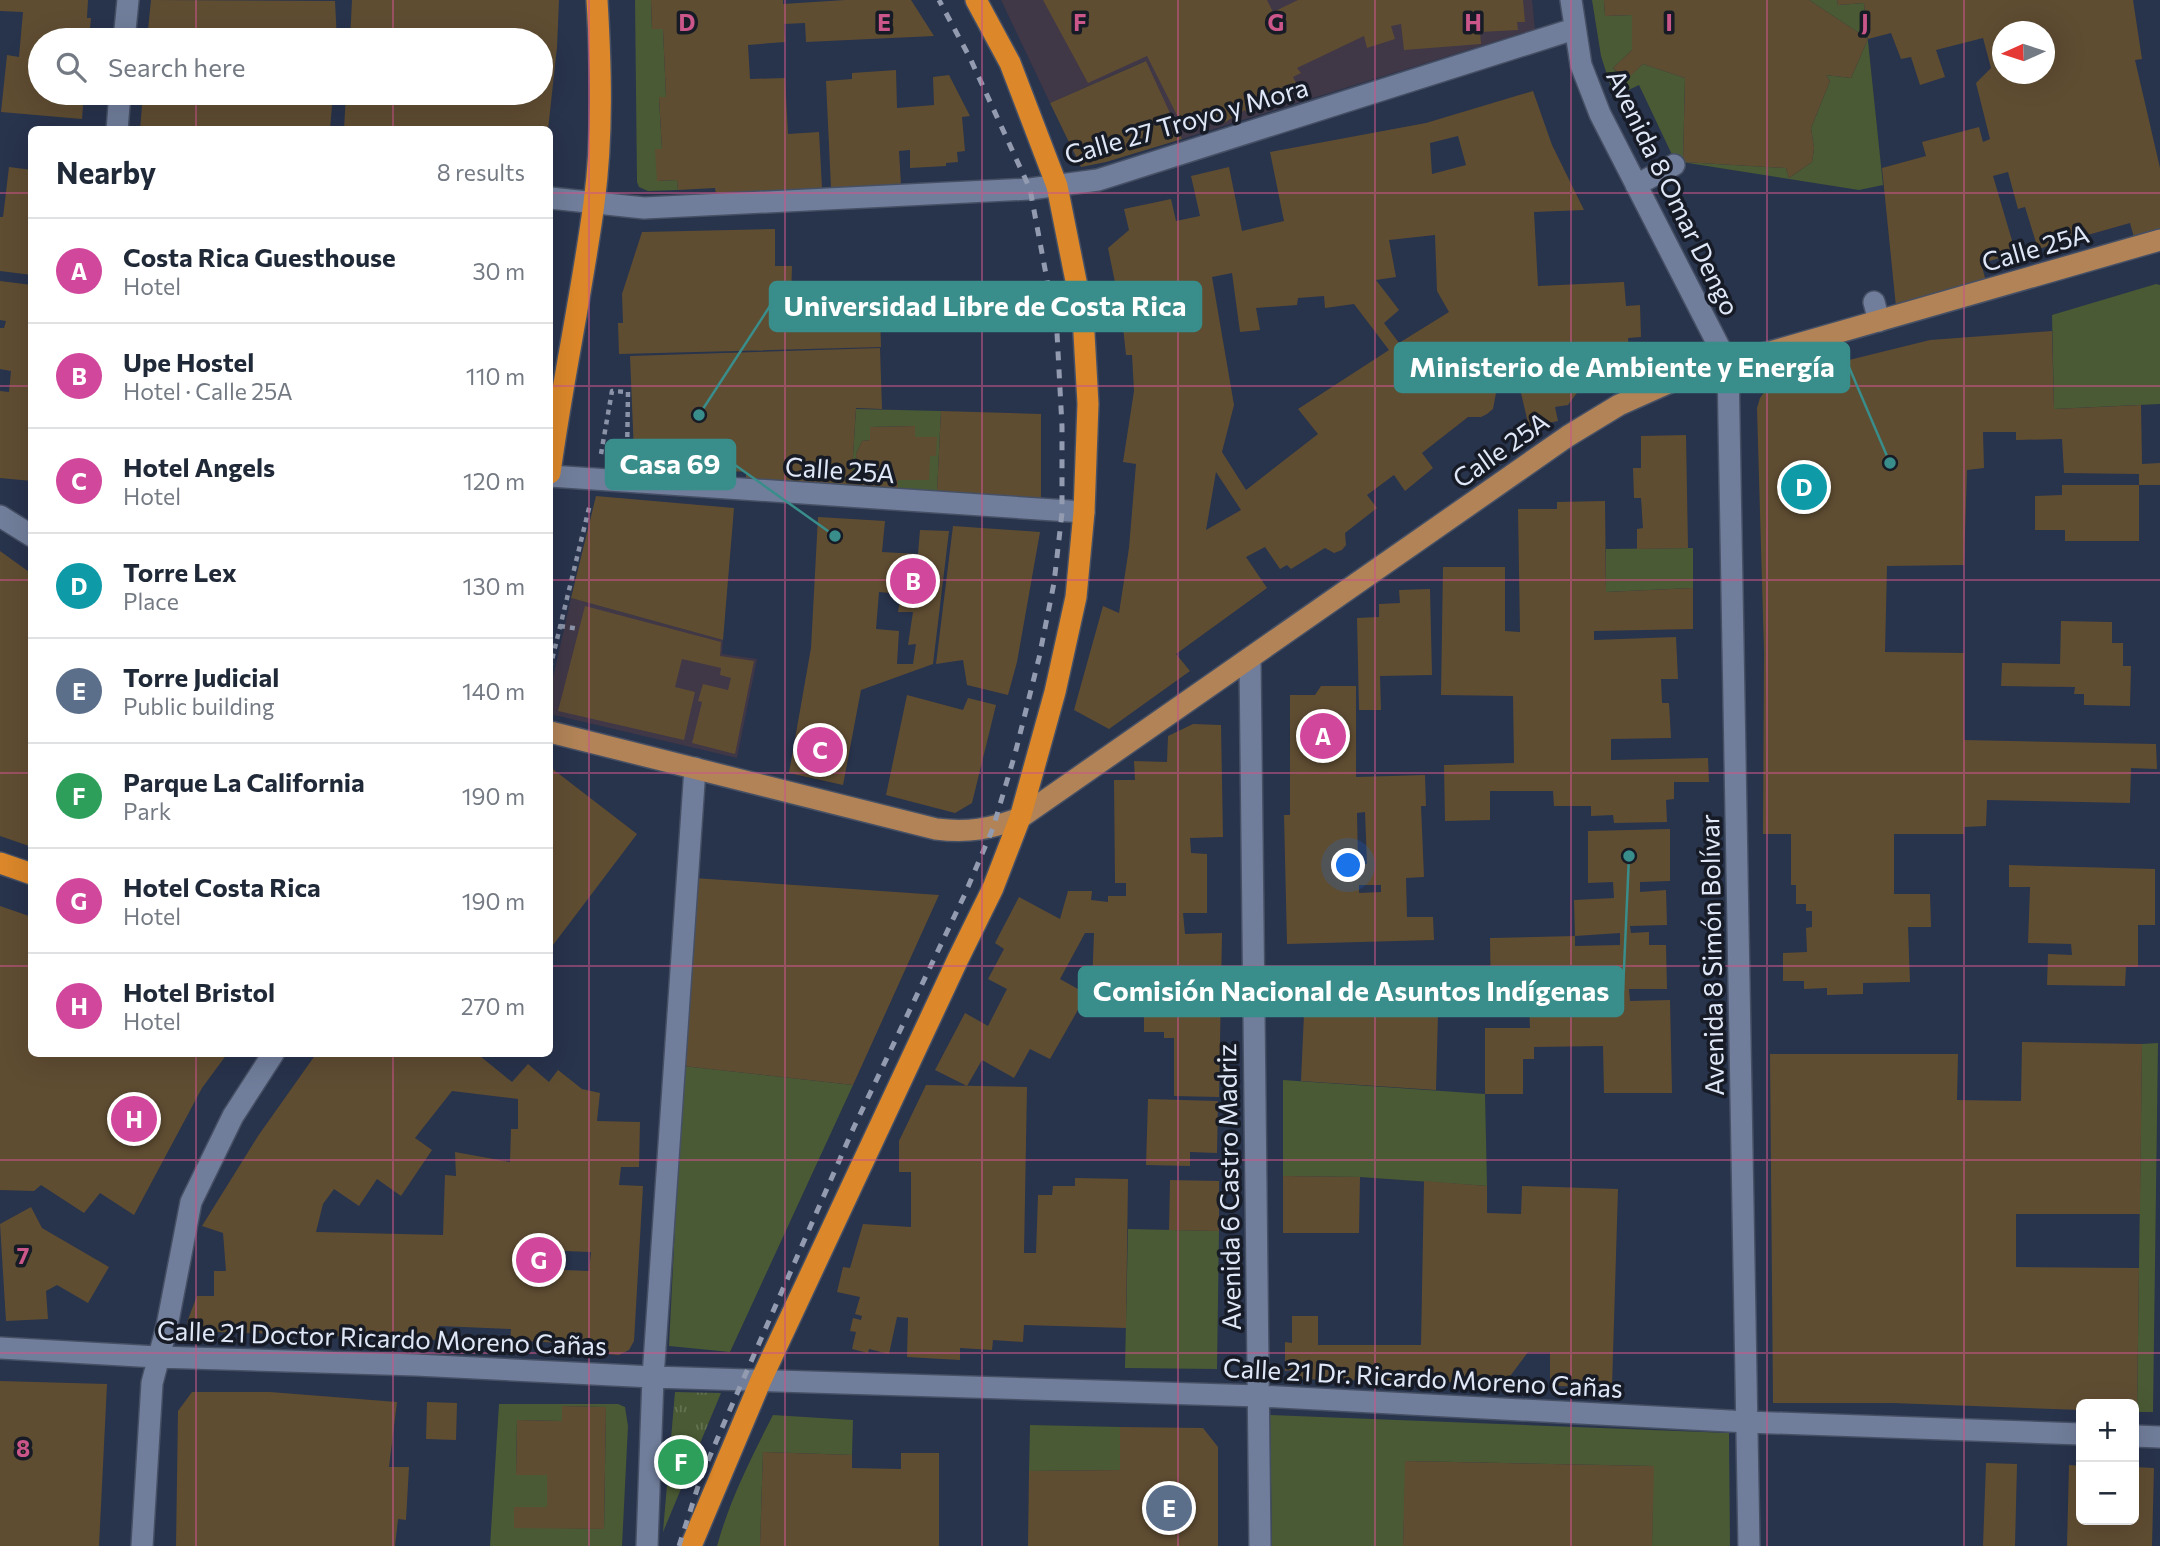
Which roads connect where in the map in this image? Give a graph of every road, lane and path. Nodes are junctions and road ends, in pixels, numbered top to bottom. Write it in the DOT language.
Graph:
graph roads {
  1 [pos="128,0"];
  2 [pos="597,0"];
  3 [pos="976,0"];
  4 [pos="1571,0"];
  5 [pos="125,28"];
  6 [pos="1574,29"];
  7 [pos="119,105"];
  8 [pos="117,126"];
  9 [pos="1674,165"];
  10 [pos="1636,185"];
  11 [pos="1057,186"];
  12 [pos="553,198"];
  13 [pos="594,203"];
  14 [pos="2160,240"];
  15 [pos="1728,363"];
  16 [pos="553,456"];
  17 [pos="640,459"];
  18 [pos="553,475"];
  19 [pos="596,480"];
  20 [pos="1084,512"];
  21 [pos="0,516"];
  22 [pos="28,534"];
  23 [pos="560,626"];
  24 [pos="579,629"];
  25 [pos="553,655"];
  26 [pos="1250,659"];
  27 [pos="553,733"];
  28 [pos="695,768"];
  29 [pos="1020,818"];
  30 [pos="0,863"];
  31 [pos="28,873"];
  32 [pos="271,1057"];
  33 [pos="0,1349"];
  34 [pos="158,1357"];
  35 [pos="653,1377"];
  36 [pos="761,1380"];
  37 [pos="1259,1396"];
  38 [pos="1748,1422"];
  39 [pos="2076,1434"];
  40 [pos="2139,1436"];
  41 [pos="2160,1437"];
  42 [pos="142,1546"];
  43 [pos="647,1546"];
  44 [pos="691,1546"];
  45 [pos="1261,1546"];
  46 [pos="1749,1546"];
  1 -- 5 [label="street"];
  2 -- 13 [label="highway"];
  3 -- 11 [label="highway"];
  4 -- 6 [label="street, Avenida 8 Omar Dengo"];
  6 -- 10 [label="street, Avenida 8 Omar Dengo"];
  6 -- 11 [label="street, Calle 27 Troyo y Mora"];
  7 -- 8 [label="street"];
  9 -- 10 [label="street"];
  10 -- 15 [label="street, Avenida 8 Omar Dengo"];
  11 -- 13 [label="street, Calle 27 Troyo y Mora"];
  11 -- 20 [label="highway"];
  12 -- 13 [label="street, Calle 27 Troyo y Mora"];
  13 -- 16 [label="highway"];
  14 -- 15 [label="main road, Calle 25A"];
  15 -- 26 [label="main road, Calle 25A"];
  15 -- 38 [label="street, Avenida 8 Simón Bolívar"];
  17 -- 19 [label="path"];
  18 -- 19 [label="street, Calle 25A"];
  19 -- 20 [label="street, Calle 25A"];
  19 -- 23 [label="path"];
  20 -- 29 [label="highway"];
  21 -- 22 [label="street"];
  23 -- 24 [label="path"];
  23 -- 25 [label="path"];
  26 -- 29 [label="main road, Calle 25A"];
  26 -- 37 [label="street, Avenida 6 Castro Madriz"];
  27 -- 28 [label="main road, Calle 25A"];
  28 -- 29 [label="main road, Calle 25A"];
  28 -- 35 [label="street"];
  29 -- 36 [label="highway"];
  30 -- 31 [label="highway"];
  32 -- 34 [label="street"];
  33 -- 34 [label="street, Calle 21 Doctor Ricardo Moreno Cañas"];
  34 -- 35 [label="street, Calle 21 Doctor Ricardo Moreno Cañas"];
  34 -- 42 [label="street"];
  35 -- 36 [label="street, Calle 21 Doctor Ricardo Moreno Cañas"];
  35 -- 43 [label="street"];
  36 -- 37 [label="street, Calle 21 Dr. Ricardo Moreno Cañas"];
  36 -- 44 [label="highway"];
  37 -- 38 [label="street, Calle 21 Dr. Ricardo Moreno Cañas"];
  37 -- 45 [label="street, Avenida 6 Castro Madriz"];
  38 -- 39 [label="street, Calle 21 Dr. Ricardo Moreno Cañas"];
  38 -- 46 [label="street, Avenida 8 Simón Bolívar"];
  40 -- 41 [label="street"];
}
